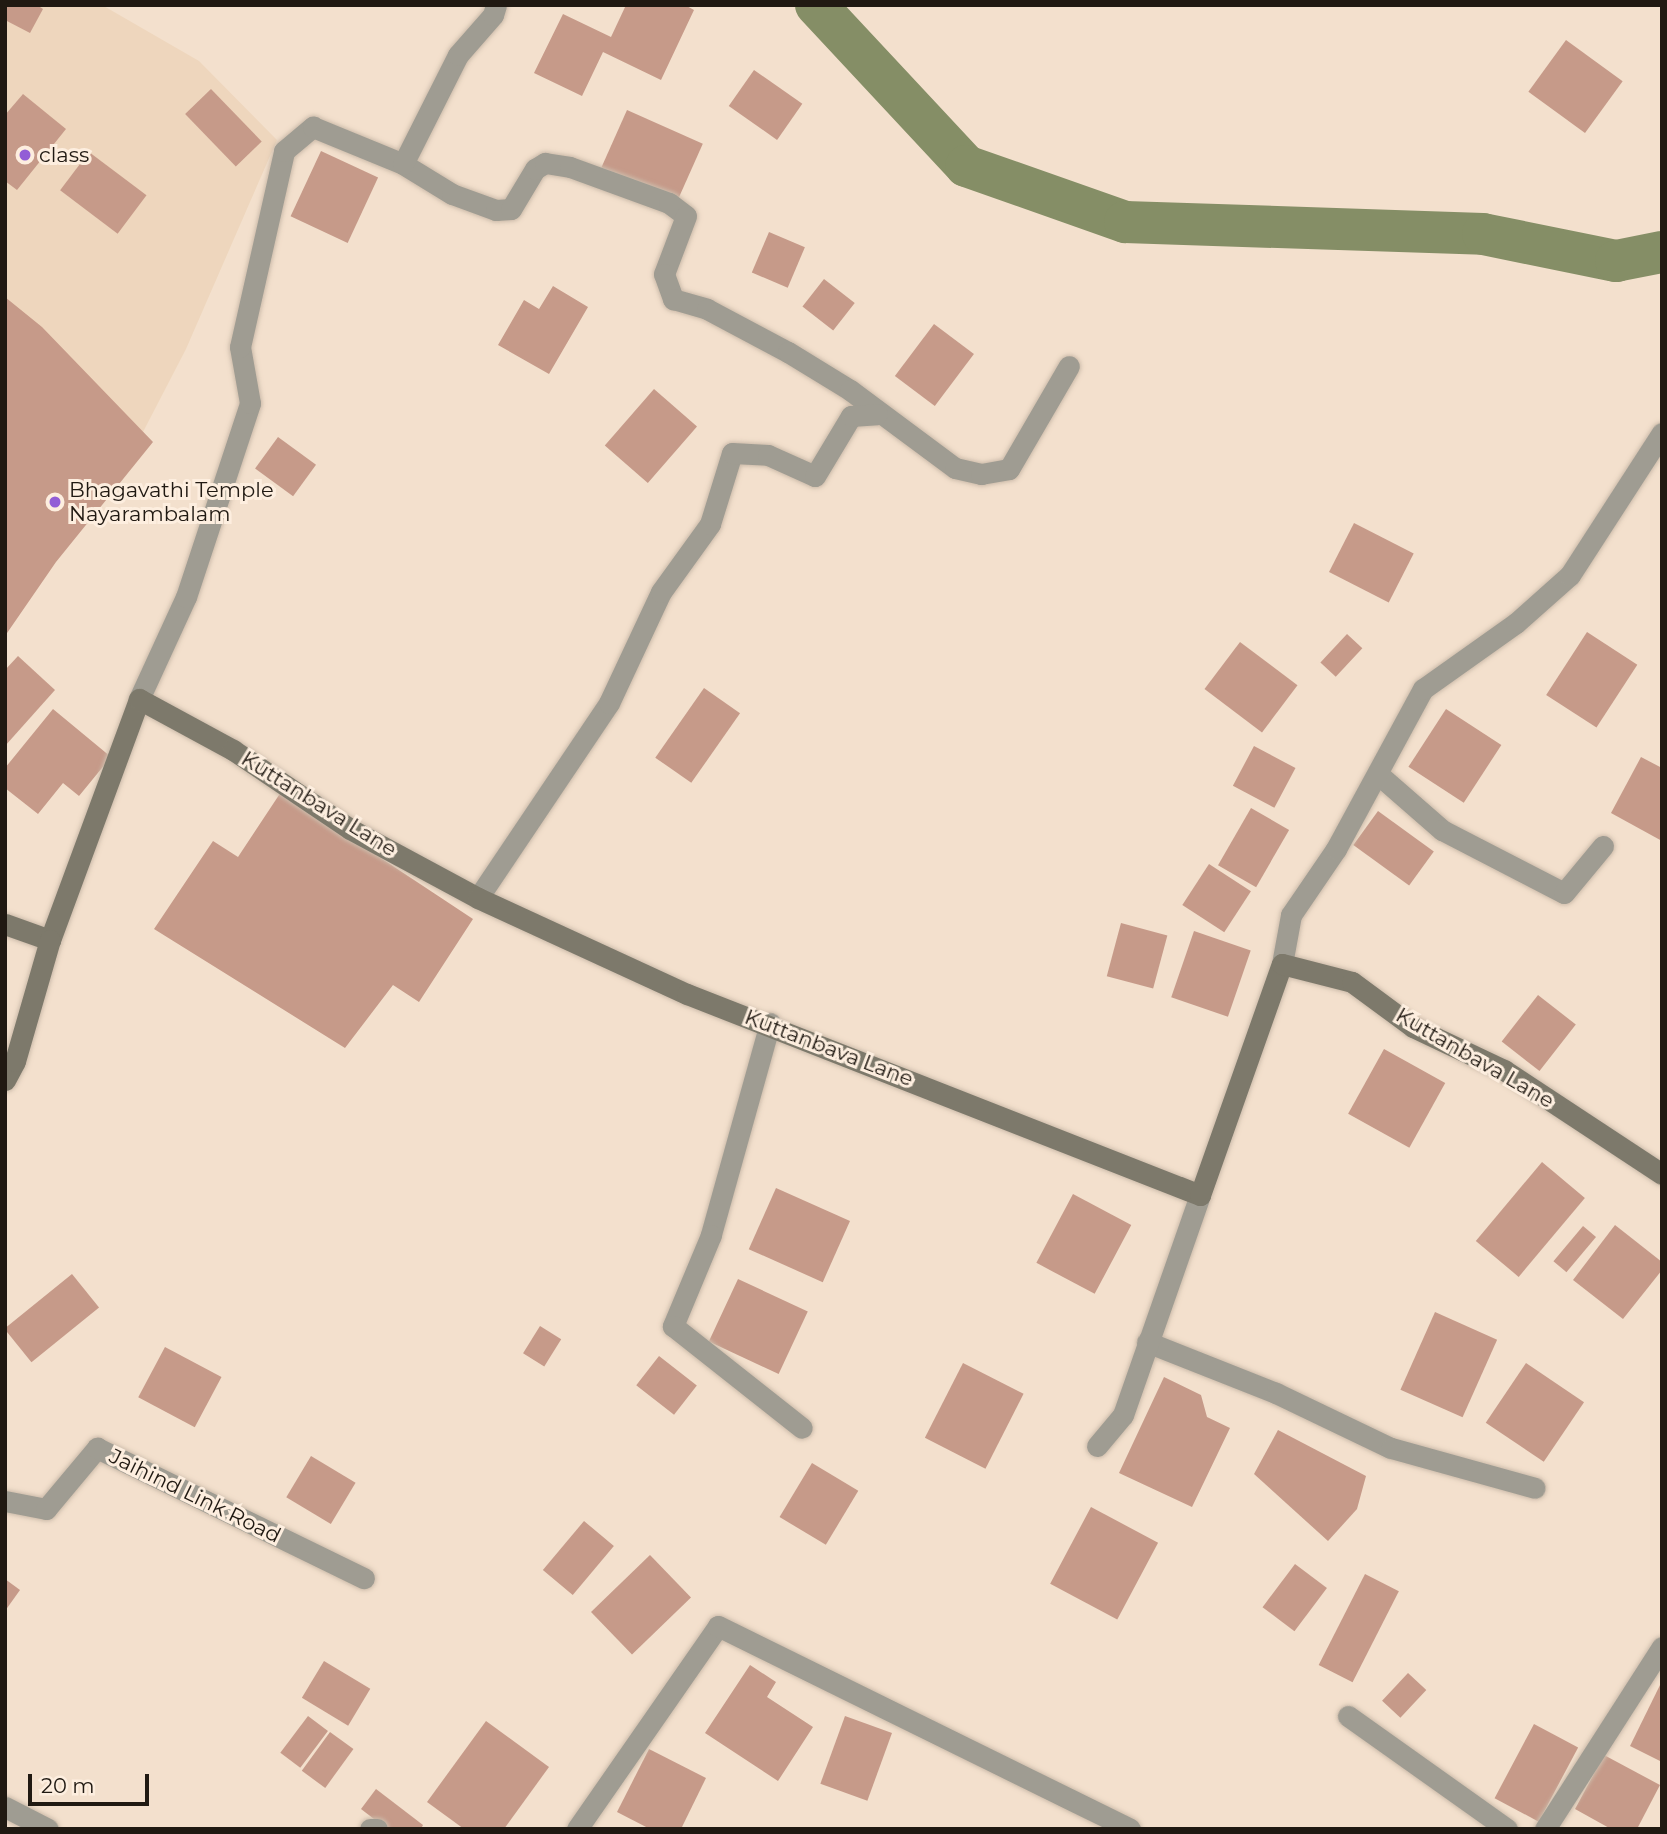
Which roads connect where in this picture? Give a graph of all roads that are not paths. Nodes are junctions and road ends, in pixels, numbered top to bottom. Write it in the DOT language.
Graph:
graph roads {
  1 [pos="495,10"];
  2 [pos="403,164"];
  3 [pos="1069,366"];
  4 [pos="877,414"];
  5 [pos="1662,433"];
  6 [pos="139,699"];
  7 [pos="1379,775"];
  8 [pos="1603,846"];
  9 [pos="478,898"];
  10 [pos="5,923"];
  11 [pos="50,940"];
  12 [pos="1282,964"];
  13 [pos="770,1023"];
  14 [pos="5,1080"];
  15 [pos="1662,1174"];
  16 [pos="1200,1195"];
  17 [pos="1147,1342"];
  18 [pos="802,1428"];
  19 [pos="1097,1446"];
  20 [pos="1535,1489"];
  21 [pos="5,1502"];
  22 [pos="364,1578"];
  23 [pos="1662,1647"];
  24 [pos="1348,1716"];
  25 [pos="5,1807"];
  26 [pos="48,1829"];
  27 [pos="370,1829"];
  28 [pos="377,1829"];
  29 [pos="578,1829"];
  30 [pos="1130,1829"];
  31 [pos="1507,1829"];
  32 [pos="1545,1829"];
  1 -- 2 [label="street"];
  2 -- 4 [label="street"];
  2 -- 6 [label="street"];
  3 -- 4 [label="street"];
  4 -- 9 [label="street"];
  5 -- 7 [label="street"];
  6 -- 9 [label="street, Kuttanbava Lane"];
  6 -- 11 [label="street"];
  7 -- 8 [label="street"];
  7 -- 12 [label="street"];
  9 -- 13 [label="street, Kuttanbava Lane"];
  10 -- 11 [label="street"];
  11 -- 14 [label="street"];
  12 -- 15 [label="street, Kuttanbava Lane"];
  12 -- 16 [label="street"];
  13 -- 16 [label="street, Kuttanbava Lane"];
  13 -- 18 [label="street"];
  16 -- 17 [label="street"];
  17 -- 19 [label="street"];
  17 -- 20 [label="street"];
  21 -- 22 [label="street, Jaihind Link Road"];
  23 -- 32 [label="street"];
  24 -- 31 [label="street"];
  25 -- 26 [label="street"];
  27 -- 28 [label="street"];
  29 -- 30 [label="street"];
}
